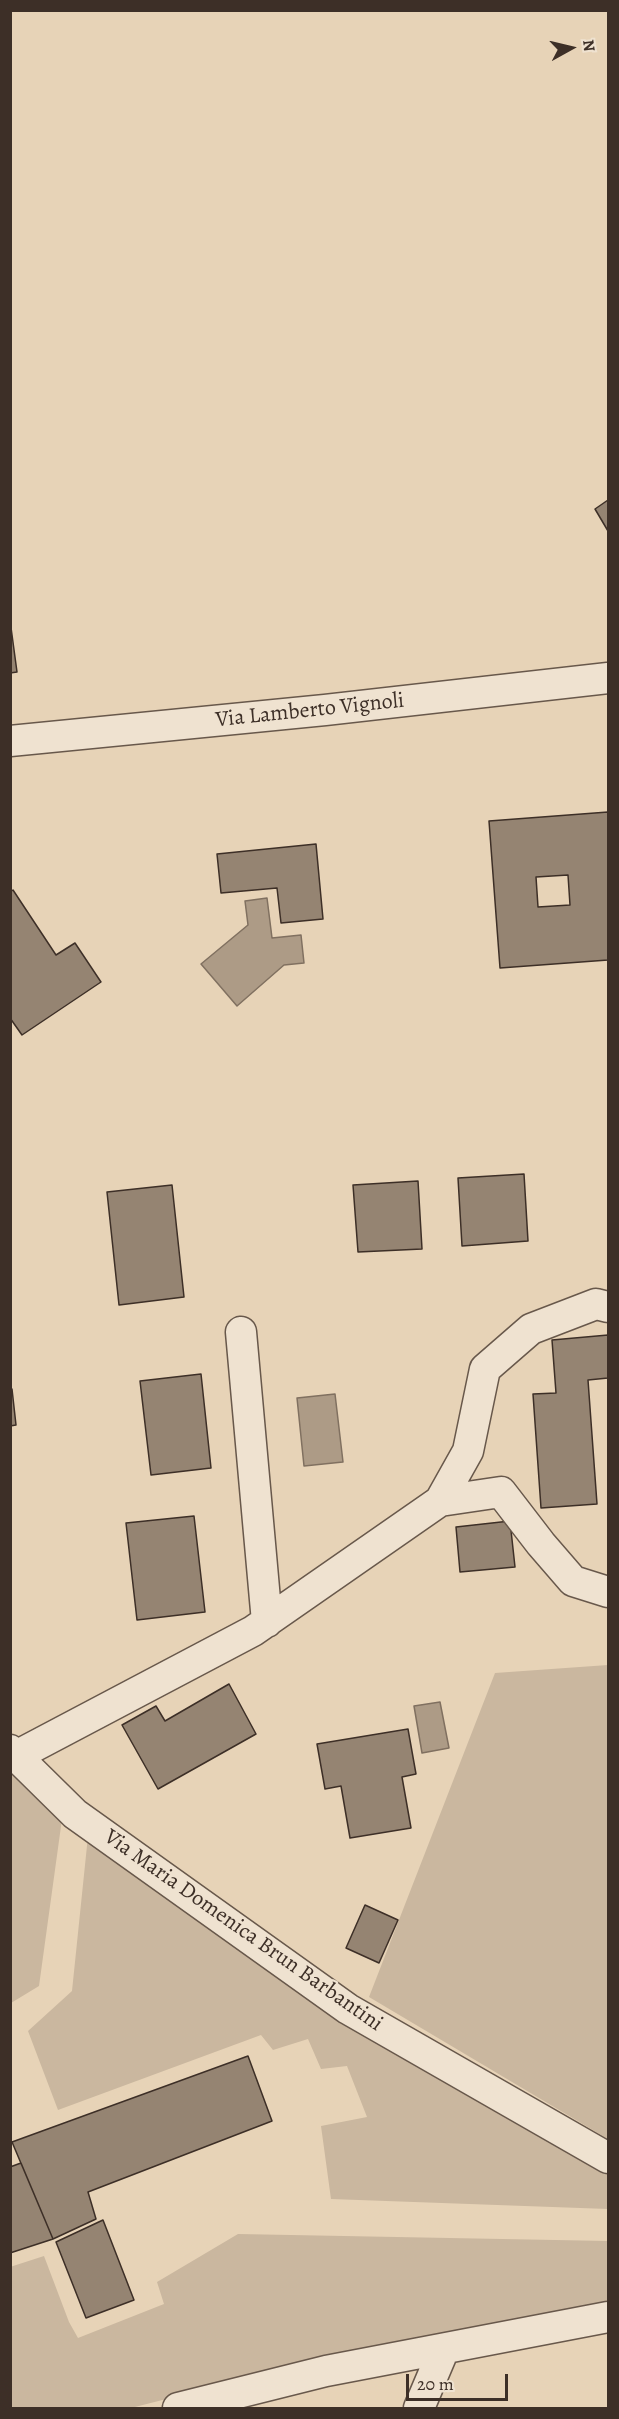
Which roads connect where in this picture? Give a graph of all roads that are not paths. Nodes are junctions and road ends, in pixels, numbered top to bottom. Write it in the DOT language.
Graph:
graph roads {
  1 [pos="609,678"];
  2 [pos="10,741"];
  3 [pos="609,1307"];
  4 [pos="241,1332"];
  5 [pos="440,1501"];
  6 [pos="609,1592"];
  7 [pos="267,1622"];
  8 [pos="14,1753"];
  9 [pos="609,2158"];
  10 [pos="609,2317"];
  11 [pos="444,2349"];
  12 [pos="178,2409"];
  13 [pos="419,2409"];
  1 -- 2 [label="street, Via Lamberto Vignoli"];
  3 -- 5 [label="street, Via Maria Domenica Brun Barbantini"];
  4 -- 7 [label="street"];
  5 -- 6 [label="street, Via Maria Domenica Brun Barbantini"];
  5 -- 7 [label="street, Via Maria Domenica Brun Barbantini"];
  7 -- 8 [label="street, Via Maria Domenica Brun Barbantini"];
  8 -- 9 [label="street, Via Maria Domenica Brun Barbantini"];
  10 -- 11 [label="street"];
  11 -- 12 [label="street"];
  11 -- 13 [label="street"];
}
